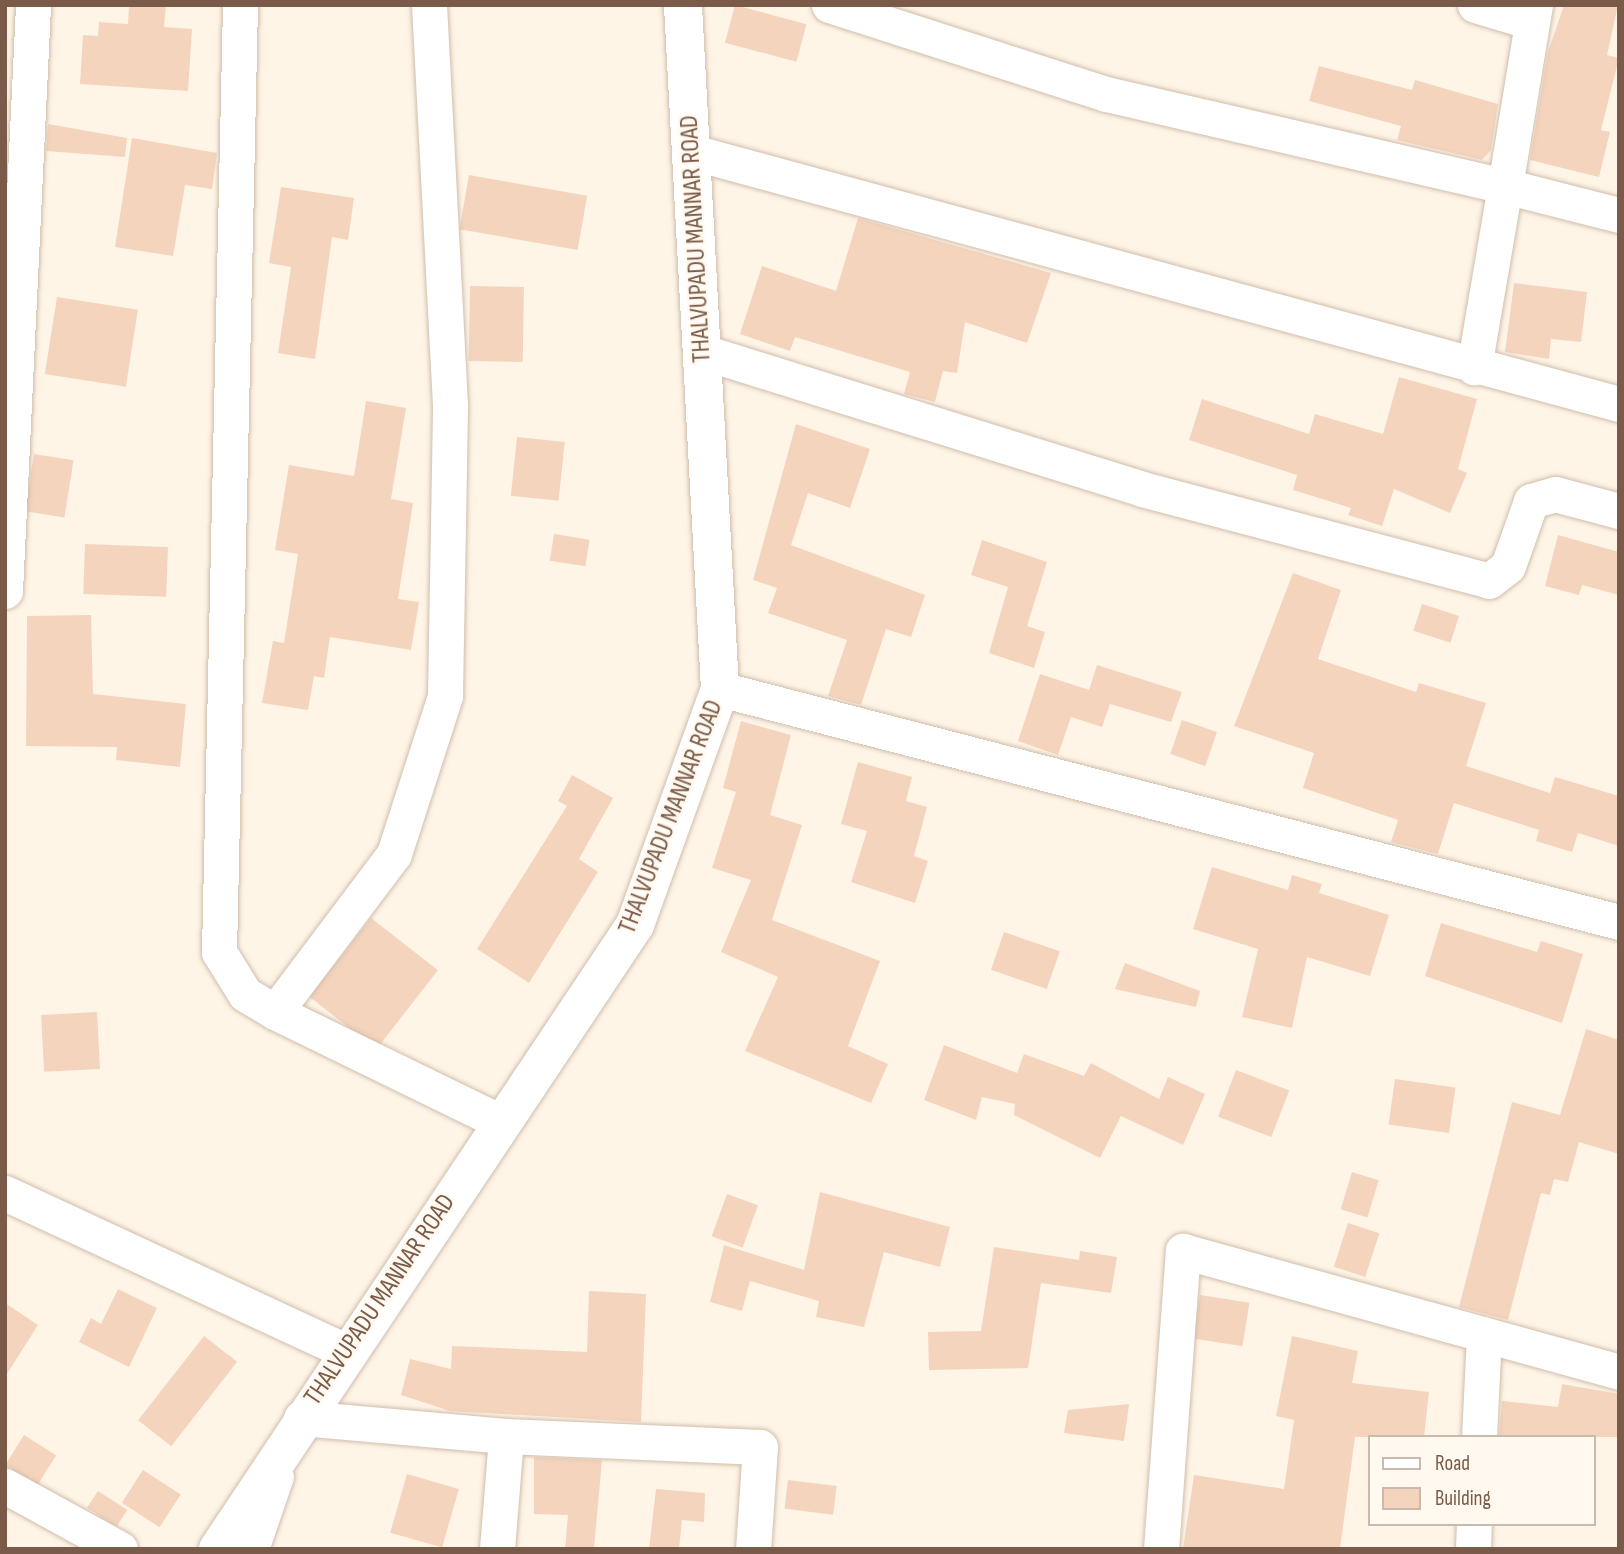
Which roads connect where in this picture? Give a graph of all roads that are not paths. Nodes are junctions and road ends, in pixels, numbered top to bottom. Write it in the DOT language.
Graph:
graph roads {
  1 [pos="33,5"];
  2 [pos="240,5"];
  3 [pos="429,5"];
  4 [pos="682,5"];
  5 [pos="828,5"];
  6 [pos="1475,5"];
  7 [pos="1533,13"];
  8 [pos="692,152"];
  9 [pos="1505,186"];
  10 [pos="1619,215"];
  11 [pos="703,352"];
  12 [pos="1474,368"];
  13 [pos="1619,404"];
  14 [pos="1619,511"];
  15 [pos="5,591"];
  16 [pos="720,689"];
  17 [pos="1619,922"];
  18 [pos="275,1012"];
  19 [pos="501,1122"];
  20 [pos="5,1193"];
  21 [pos="1484,1334"];
  22 [pos="346,1350"];
  23 [pos="1619,1372"];
  24 [pos="296,1426"];
  25 [pos="1479,1435"];
  26 [pos="506,1436"];
  27 [pos="5,1486"];
  28 [pos="1474,1526"];
  29 [pos="120,1549"];
  30 [pos="218,1549"];
  31 [pos="251,1549"];
  32 [pos="497,1549"];
  33 [pos="753,1549"];
  34 [pos="1161,1549"];
  35 [pos="1473,1549"];
  1 -- 15 [label="street"];
  2 -- 18 [label="street"];
  3 -- 18 [label="street"];
  4 -- 8 [label="street, THALVUPADU MANNAR ROAD"];
  5 -- 9 [label="street"];
  6 -- 7 [label="street"];
  7 -- 9 [label="street"];
  8 -- 11 [label="street, THALVUPADU MANNAR ROAD"];
  8 -- 12 [label="street"];
  9 -- 10 [label="street"];
  9 -- 12 [label="street"];
  11 -- 14 [label="street"];
  11 -- 16 [label="street, THALVUPADU MANNAR ROAD"];
  12 -- 13 [label="street"];
  16 -- 17 [label="street"];
  16 -- 19 [label="street, THALVUPADU MANNAR ROAD"];
  18 -- 19 [label="street"];
  19 -- 22 [label="street, THALVUPADU MANNAR ROAD"];
  20 -- 22 [label="street"];
  21 -- 23 [label="street"];
  21 -- 25 [label="street"];
  21 -- 34 [label="street"];
  22 -- 24 [label="street, THALVUPADU MANNAR ROAD"];
  24 -- 26 [label="street"];
  24 -- 30 [label="street, THALVUPADU MANNAR ROAD"];
  24 -- 31 [label="street"];
  26 -- 32 [label="street"];
  26 -- 33 [label="street"];
  27 -- 29 [label="street"];
  28 -- 35 [label="street"];
}
